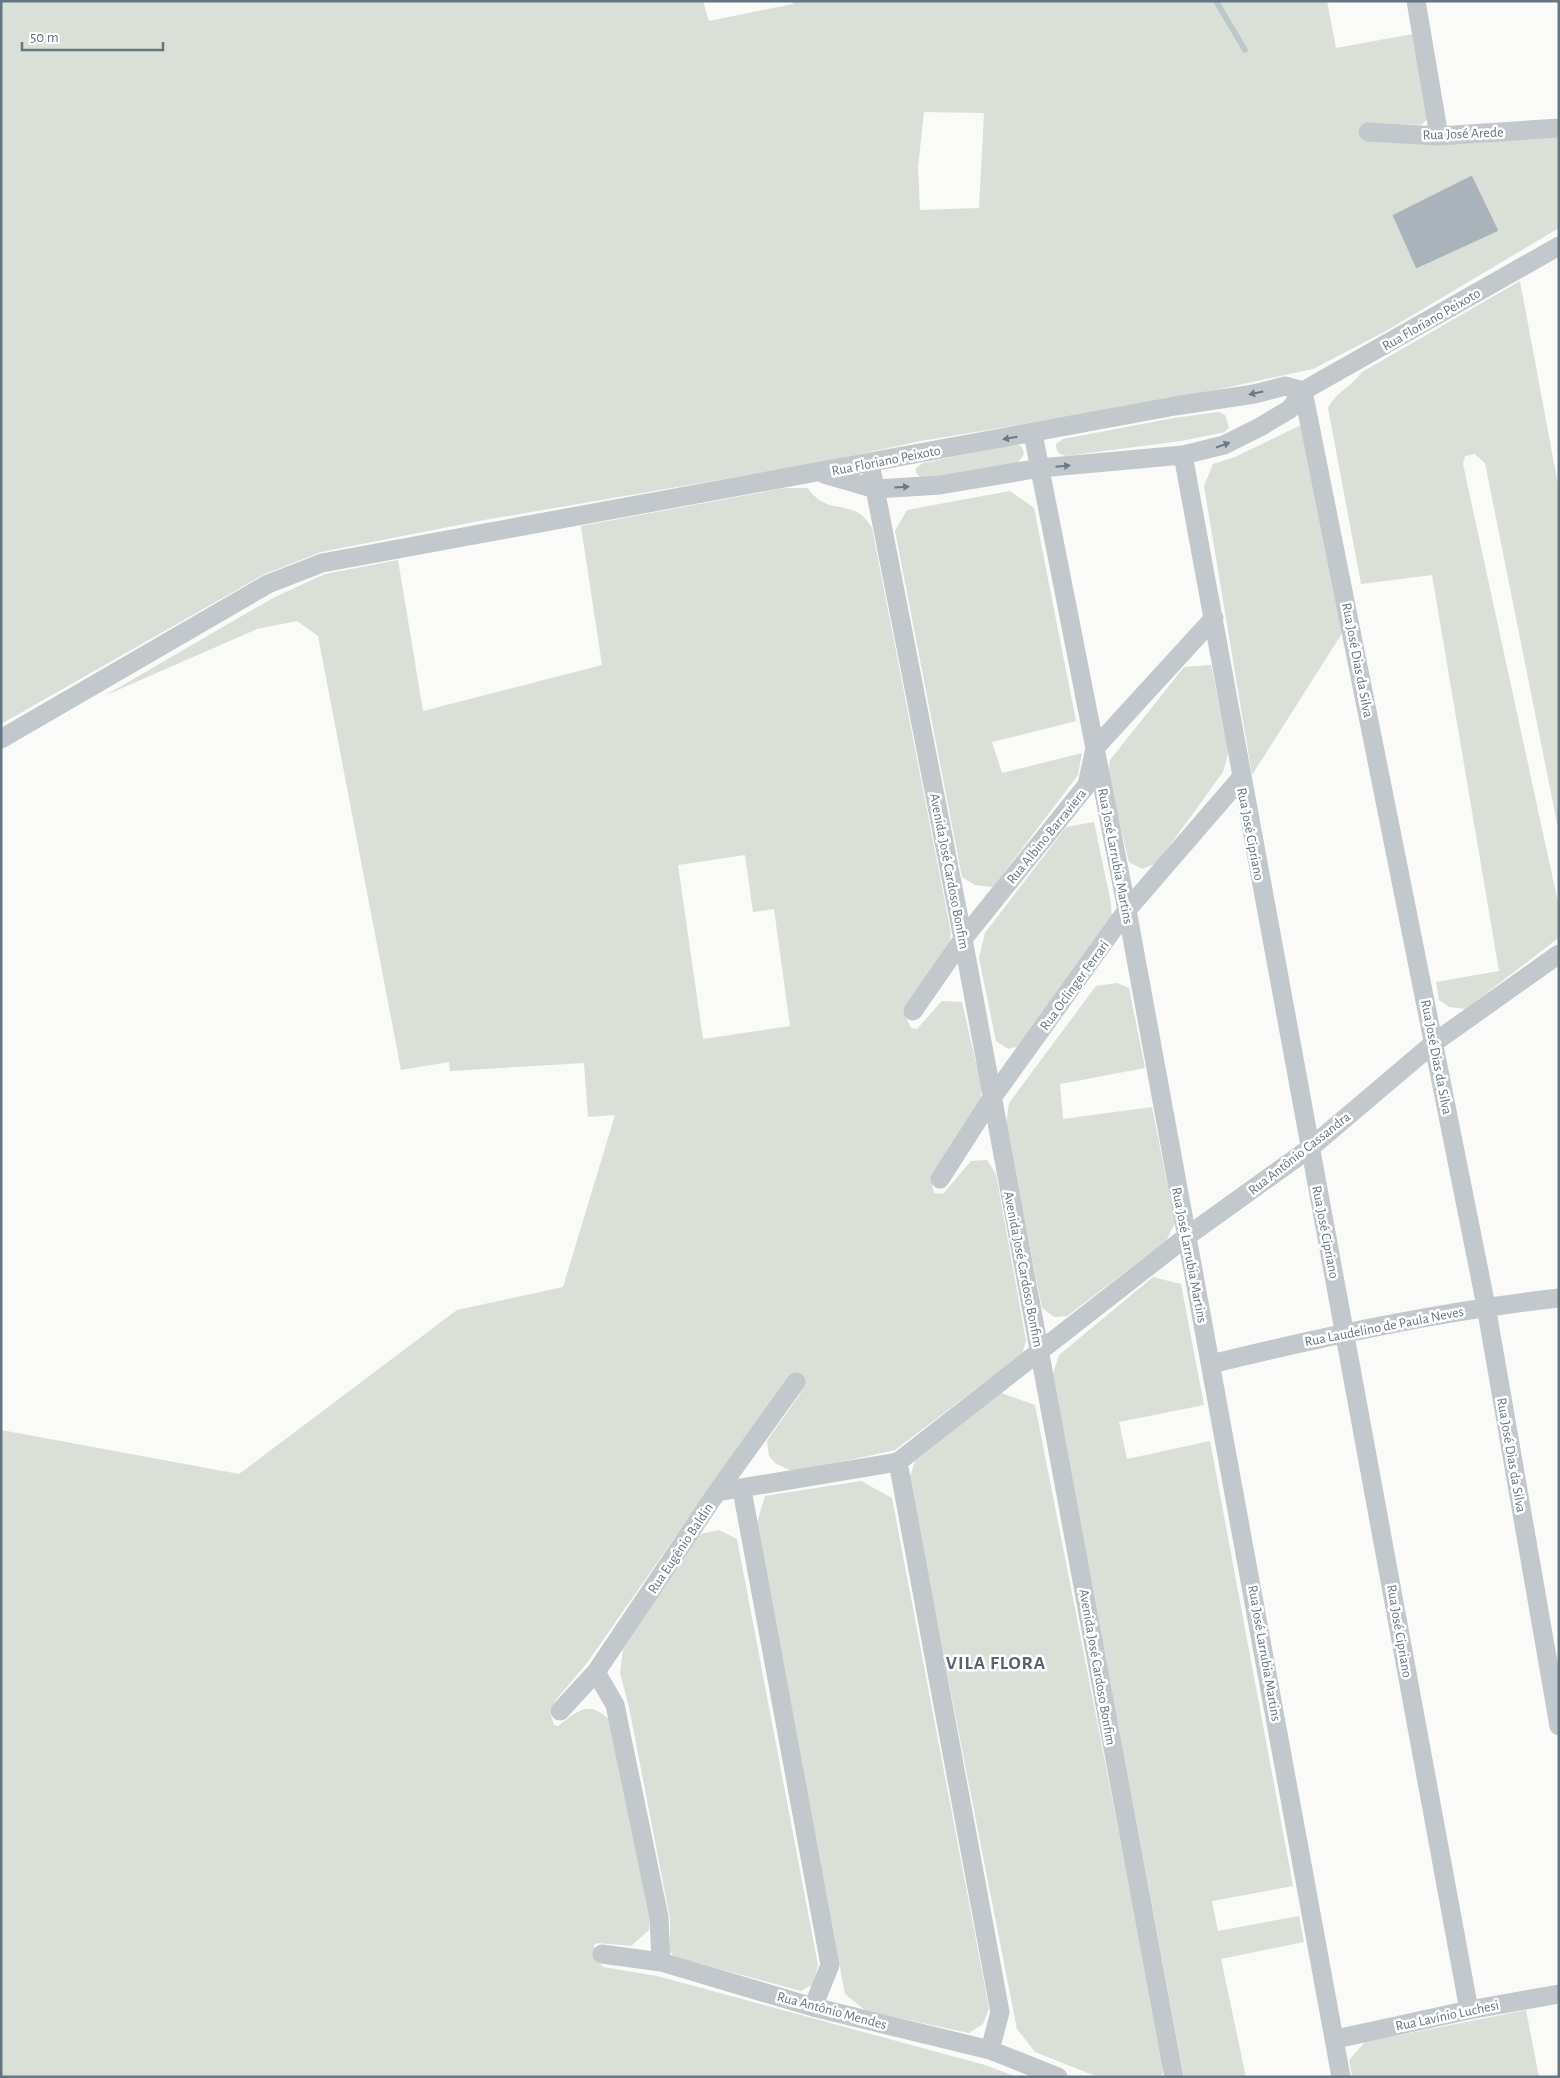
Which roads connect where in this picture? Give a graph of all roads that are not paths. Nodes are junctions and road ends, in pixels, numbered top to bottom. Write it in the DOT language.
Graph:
graph roads {
  1 [pos="1416,1"];
  2 [pos="1559,128"];
  3 [pos="1368,132"];
  4 [pos="1440,136"];
  5 [pos="1559,246"];
  6 [pos="1303,391"];
  7 [pos="1033,434"];
  8 [pos="1183,455"];
  9 [pos="870,463"];
  10 [pos="1040,468"];
  11 [pos="820,473"];
  12 [pos="876,489"];
  13 [pos="1214,618"];
  14 [pos="1,738"];
  15 [pos="1095,748"];
  16 [pos="1241,778"];
  17 [pos="1127,910"];
  18 [pos="963,939"];
  19 [pos="1559,954"];
  20 [pos="913,1011"];
  21 [pos="1434,1042"];
  22 [pos="992,1098"];
  23 [pos="1310,1148"];
  24 [pos="940,1179"];
  25 [pos="1186,1237"];
  26 [pos="1559,1298"];
  27 [pos="1486,1306"];
  28 [pos="1345,1332"];
  29 [pos="1040,1352"];
  30 [pos="1211,1364"];
  31 [pos="796,1382"];
  32 [pos="898,1462"];
  33 [pos="742,1490"];
  34 [pos="717,1492"];
  35 [pos="596,1672"];
  36 [pos="560,1711"];
  37 [pos="1559,1726"];
  38 [pos="602,1954"];
  39 [pos="661,1962"];
  40 [pos="1559,1994"];
  41 [pos="813,2007"];
  42 [pos="1470,2010"];
  43 [pos="1336,2039"];
  44 [pos="990,2050"];
  45 [pos="1058,2077"];
  46 [pos="1174,2077"];
  47 [pos="1341,2077"];
  1 -- 4 [label="street"];
  2 -- 4 [label="street, Rua José Arede"];
  3 -- 4 [label="street, Rua José Arede"];
  5 -- 6 [label="street, Rua Floriano Peixoto"];
  6 -- 7 [label="street, Rua Floriano Peixoto, one-way"];
  8 -- 6 [label="street, Rua Floriano Peixoto, one-way"];
  6 -- 21 [label="street, Rua José Dias da Silva"];
  7 -- 9 [label="street, Rua Floriano Peixoto, one-way"];
  7 -- 10 [label="street, Rua José Larrubia Martins"];
  10 -- 8 [label="street, Rua Floriano Peixoto, one-way"];
  8 -- 13 [label="street, Rua José Cipriano"];
  9 -- 11 [label="street, Rua Floriano Peixoto"];
  9 -- 12 [label="street, Avenida José Cardoso Bonfim"];
  12 -- 10 [label="street, Rua Floriano Peixoto, one-way"];
  10 -- 15 [label="street, Rua José Larrubia Martins"];
  11 -- 12 [label="street, Rua Floriano Peixoto"];
  11 -- 14 [label="street"];
  12 -- 18 [label="street, Avenida José Cardoso Bonfim"];
  13 -- 15 [label="street"];
  13 -- 16 [label="street, Rua José Cipriano"];
  15 -- 17 [label="street, Rua José Larrubia Martins"];
  15 -- 18 [label="street, Rua Albino Barraviera"];
  16 -- 17 [label="street, Rua Oclinger Ferrari"];
  16 -- 23 [label="street, Rua José Cipriano"];
  17 -- 22 [label="street, Rua Oclinger Ferrari"];
  17 -- 25 [label="street, Rua José Larrubia Martins"];
  18 -- 20 [label="street, Rua Albino Barraviera"];
  18 -- 22 [label="street, Avenida José Cardoso Bonfim"];
  19 -- 21 [label="street, Rua Antônio Cassandra"];
  21 -- 23 [label="street, Rua Antônio Cassandra"];
  21 -- 27 [label="street, Rua José Dias da Silva"];
  22 -- 24 [label="street, Rua Oclinger Ferrari"];
  22 -- 29 [label="street, Avenida José Cardoso Bonfim"];
  23 -- 25 [label="street, Rua Antônio Cassandra"];
  23 -- 28 [label="street, Rua José Cipriano"];
  25 -- 29 [label="street, Rua Antônio Cassandra"];
  25 -- 30 [label="street, Rua José Larrubia Martins"];
  26 -- 27 [label="street, Rua Laudelino de Paula Neves"];
  27 -- 28 [label="street, Rua Laudelino de Paula Neves"];
  27 -- 37 [label="street, Rua José Dias da Silva"];
  28 -- 30 [label="street, Rua Laudelino de Paula Neves"];
  28 -- 42 [label="street, Rua José Cipriano"];
  29 -- 32 [label="street, Rua Antônio Cassandra"];
  29 -- 46 [label="street, Avenida José Cardoso Bonfim"];
  30 -- 43 [label="street, Rua José Larrubia Martins"];
  31 -- 34 [label="street, Rua Eugênio Baldin"];
  32 -- 33 [label="street"];
  32 -- 44 [label="street"];
  33 -- 34 [label="street"];
  33 -- 41 [label="street"];
  34 -- 35 [label="street, Rua Eugênio Baldin"];
  35 -- 36 [label="street, Rua Eugênio Baldin"];
  35 -- 39 [label="street"];
  38 -- 39 [label="street, Rua Antônio Mendes"];
  39 -- 41 [label="street, Rua Antônio Mendes"];
  40 -- 42 [label="street, Rua Lavínio Luchesi"];
  41 -- 44 [label="street, Rua Antônio Mendes"];
  42 -- 43 [label="street, Rua Lavínio Luchesi"];
  43 -- 47 [label="street, Rua José Larrubia Martins"];
  44 -- 45 [label="street, Rua Antônio Mendes"];
}
